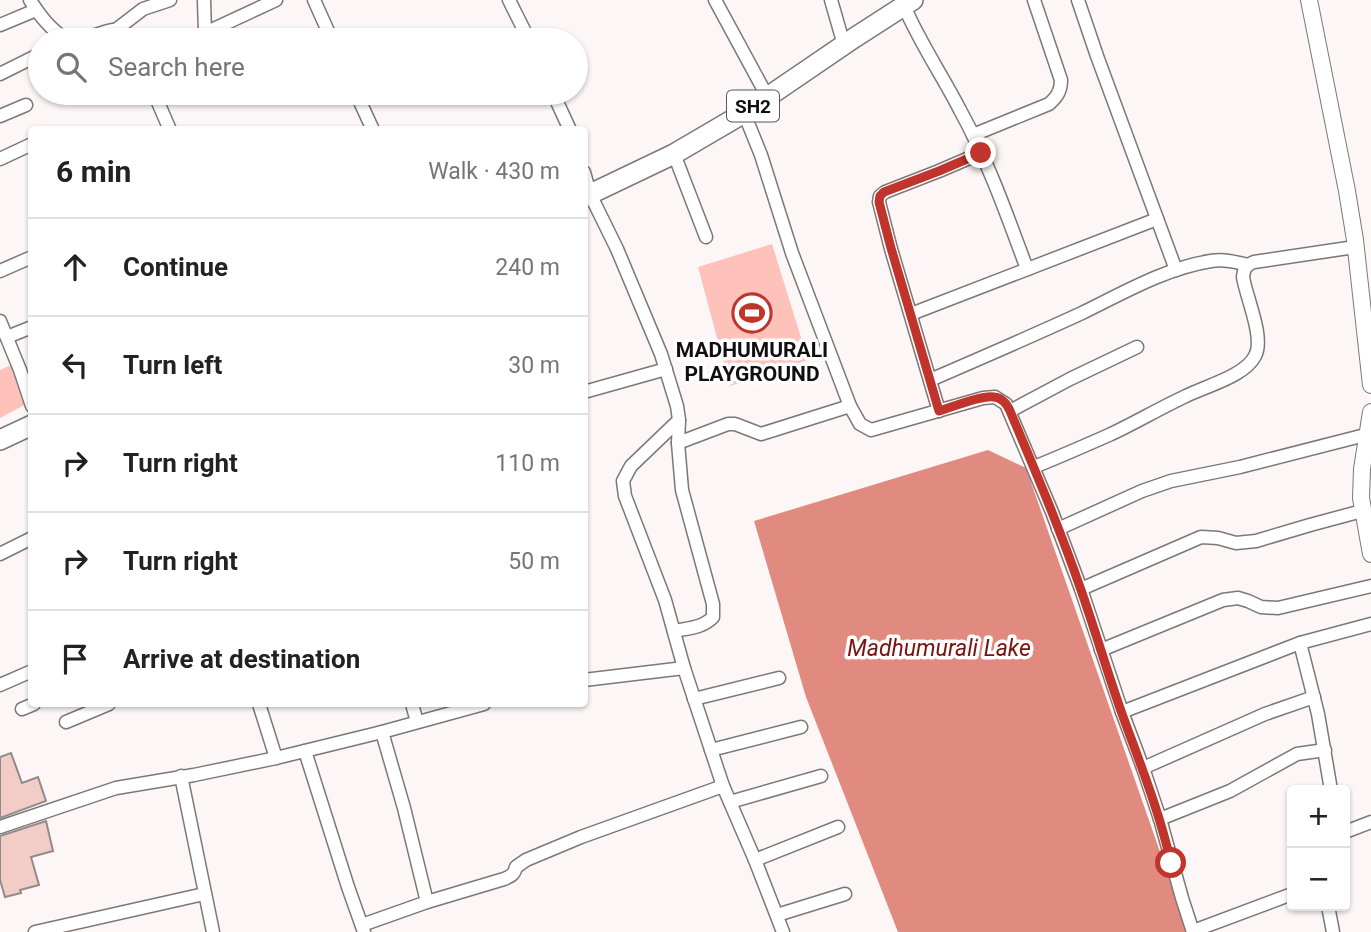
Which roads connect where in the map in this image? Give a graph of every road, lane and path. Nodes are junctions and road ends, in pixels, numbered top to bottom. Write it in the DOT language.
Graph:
graph roads {
  1 [pos="170,0"];
  2 [pos="204,0"];
  3 [pos="276,0"];
  4 [pos="314,0"];
  5 [pos="509,0"];
  6 [pos="715,0"];
  7 [pos="831,0"];
  8 [pos="1034,0"];
  9 [pos="1078,0"];
  10 [pos="1309,0"];
  11 [pos="909,3"];
  12 [pos="33,5"];
  13 [pos="0,25"];
  14 [pos="52,28"];
  15 [pos="118,28"];
  16 [pos="205,28"];
  17 [pos="216,28"];
  18 [pos="327,28"];
  19 [pos="523,28"];
  20 [pos="844,45"];
  21 [pos="28,60"];
  22 [pos="0,74"];
  23 [pos="767,96"];
  24 [pos="26,105"];
  25 [pos="159,105"];
  26 [pos="362,105"];
  27 [pos="559,105"];
  28 [pos="744,113"];
  29 [pos="0,116"];
  30 [pos="168,126"];
  31 [pos="371,126"];
  32 [pos="568,126"];
  33 [pos="973,135"];
  34 [pos="28,146"];
  35 [pos="981,153"];
  36 [pos="674,154"];
  37 [pos="0,159"];
  38 [pos="588,195"];
  39 [pos="588,197"];
  40 [pos="1157,219"];
  41 [pos="706,237"];
  42 [pos="1355,247"];
  43 [pos="28,259"];
  44 [pos="1248,265"];
  45 [pos="1027,269"];
  46 [pos="1176,270"];
  47 [pos="0,271"];
  48 [pos="911,314"];
  49 [pos="0,321"];
  50 [pos="28,329"];
  51 [pos="7,337"];
  52 [pos="1137,347"];
  53 [pos="666,369"];
  54 [pos="930,380"];
  55 [pos="1371,385"];
  56 [pos="588,391"];
  57 [pos="28,394"];
  58 [pos="850,405"];
  59 [pos="939,411"];
  60 [pos="1010,411"];
  61 [pos="1371,412"];
  62 [pos="679,420"];
  63 [pos="28,427"];
  64 [pos="1369,434"];
  65 [pos="0,440"];
  66 [pos="678,443"];
  67 [pos="1034,467"];
  68 [pos="1362,511"];
  69 [pos="1058,529"];
  70 [pos="28,540"];
  71 [pos="0,554"];
  72 [pos="1371,554"];
  73 [pos="1371,586"];
  74 [pos="1080,589"];
  75 [pos="1371,624"];
  76 [pos="674,631"];
  77 [pos="1300,643"];
  78 [pos="1101,650"];
  79 [pos="684,668"];
  80 [pos="28,673"];
  81 [pos="779,678"];
  82 [pos="588,680"];
  83 [pos="0,685"];
  84 [pos="1314,697"];
  85 [pos="694,699"];
  86 [pos="96,707"];
  87 [pos="260,707"];
  88 [pos="413,707"];
  89 [pos="473,707"];
  90 [pos="1122,712"];
  91 [pos="66,722"];
  92 [pos="417,722"];
  93 [pos="802,727"];
  94 [pos="382,732"];
  95 [pos="711,750"];
  96 [pos="1325,750"];
  97 [pos="305,751"];
  98 [pos="276,758"];
  99 [pos="1143,768"];
  100 [pos="181,776"];
  101 [pos="821,776"];
  102 [pos="1330,785"];
  103 [pos="723,786"];
  104 [pos="730,802"];
  105 [pos="1160,820"];
  106 [pos="1371,822"];
  107 [pos="0,827"];
  108 [pos="838,827"];
  109 [pos="1350,830"];
  110 [pos="755,860"];
  111 [pos="204,894"];
  112 [pos="845,894"];
  113 [pos="1287,896"];
  114 [pos="427,902"];
  115 [pos="1329,911"];
  116 [pos="777,915"];
  117 [pos="363,928"];
  118 [pos="35,932"];
  119 [pos="213,932"];
  120 [pos="783,932"];
  121 [pos="1193,932"];
  122 [pos="1333,932"];
  1 -- 15 [label="street"];
  2 -- 16 [label="street"];
  3 -- 17 [label="street"];
  4 -- 18 [label="street"];
  5 -- 19 [label="street"];
  6 -- 23 [label="street"];
  7 -- 20 [label="street"];
  8 -- 33 [label="street"];
  9 -- 40 [label="street"];
  10 -- 42 [label="street"];
  11 -- 20 [label="main road, SH2"];
  11 -- 33 [label="street"];
  12 -- 13 [label="street"];
  12 -- 14 [label="street"];
  20 -- 23 [label="main road, SH2"];
  21 -- 22 [label="street"];
  23 -- 28 [label="main road, SH2"];
  24 -- 29 [label="street"];
  25 -- 30 [label="street"];
  26 -- 31 [label="street"];
  27 -- 32 [label="street"];
  28 -- 36 [label="main road, SH2"];
  28 -- 58 [label="street"];
  33 -- 35 [label="street"];
  34 -- 37 [label="street"];
  35 -- 45 [label="street"];
  35 -- 48 [label="street"];
  36 -- 38 [label="main road, SH2"];
  36 -- 41 [label="street"];
  39 -- 53 [label="street"];
  40 -- 45 [label="street"];
  40 -- 46 [label="street"];
  42 -- 44 [label="street"];
  42 -- 55 [label="street"];
  43 -- 47 [label="street"];
  44 -- 46 [label="street"];
  44 -- 67 [label="street"];
  45 -- 48 [label="street"];
  46 -- 54 [label="street"];
  48 -- 54 [label="street"];
  49 -- 51 [label="street"];
  50 -- 51 [label="street"];
  51 -- 57 [label="street"];
  52 -- 60 [label="street"];
  53 -- 56 [label="street"];
  53 -- 62 [label="street"];
  54 -- 59 [label="street"];
  58 -- 59 [label="street"];
  58 -- 66 [label="street"];
  59 -- 60 [label="street"];
  60 -- 67 [label="street"];
  61 -- 64 [label="street"];
  62 -- 66 [label="street"];
  62 -- 76 [label="street"];
  63 -- 65 [label="main road"];
  64 -- 68 [label="street"];
  64 -- 69 [label="street"];
  66 -- 76 [label="street"];
  67 -- 69 [label="street"];
  68 -- 72 [label="street"];
  68 -- 74 [label="street"];
  69 -- 74 [label="street"];
  70 -- 71 [label="street"];
  73 -- 78 [label="street"];
  74 -- 78 [label="street"];
  75 -- 77 [label="street"];
  76 -- 79 [label="street"];
  77 -- 84 [label="street"];
  77 -- 90 [label="street"];
  78 -- 90 [label="street"];
  79 -- 82 [label="street"];
  79 -- 85 [label="street"];
  80 -- 83 [label="street"];
  81 -- 85 [label="street"];
  84 -- 96 [label="street"];
  84 -- 99 [label="street"];
  85 -- 95 [label="street"];
  86 -- 91 [label="street"];
  87 -- 98 [label="street"];
  88 -- 92 [label="street"];
  89 -- 92 [label="street"];
  90 -- 99 [label="street"];
  92 -- 94 [label="street"];
  93 -- 95 [label="street"];
  94 -- 97 [label="street"];
  94 -- 114 [label="street"];
  95 -- 103 [label="street"];
  96 -- 102 [label="street"];
  96 -- 105 [label="street"];
  97 -- 98 [label="street"];
  97 -- 117 [label="street"];
  98 -- 100 [label="street"];
  99 -- 105 [label="street"];
  100 -- 107 [label="street"];
  100 -- 111 [label="street"];
  101 -- 104 [label="street"];
  103 -- 104 [label="street"];
  103 -- 114 [label="street"];
  104 -- 110 [label="street"];
  105 -- 121 [label="street"];
  106 -- 109 [label="street"];
  108 -- 110 [label="street"];
  110 -- 116 [label="street"];
  111 -- 118 [label="street"];
  111 -- 119 [label="street"];
  112 -- 116 [label="street"];
  113 -- 121 [label="street"];
  114 -- 117 [label="street"];
  115 -- 122 [label="street"];
  116 -- 120 [label="street"];
}
